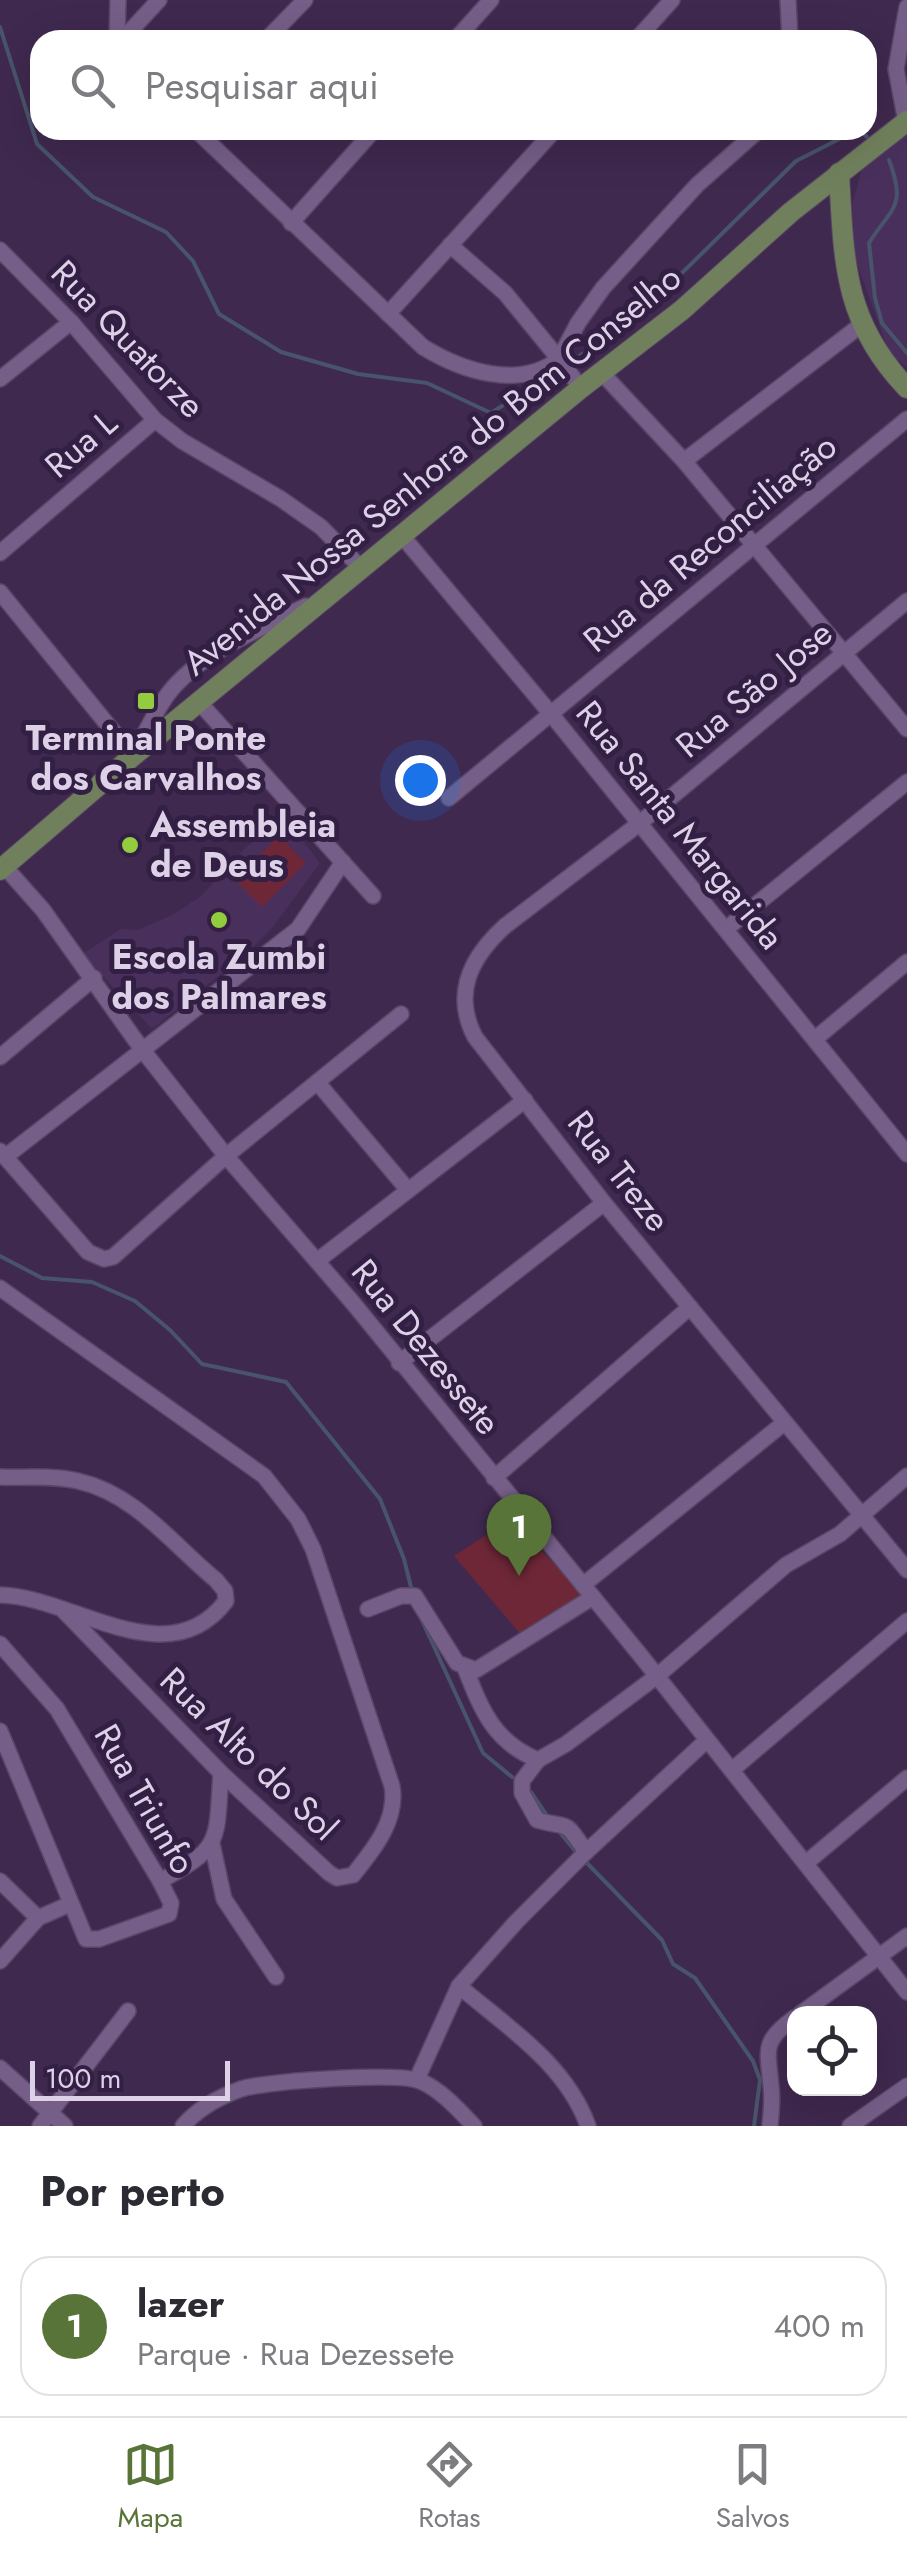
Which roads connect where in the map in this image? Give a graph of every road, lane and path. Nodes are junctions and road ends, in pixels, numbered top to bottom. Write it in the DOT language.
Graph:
graph roads {
  1 [pos="118,0"];
  2 [pos="158,0"];
  3 [pos="305,0"];
  4 [pos="491,0"];
  5 [pos="672,0"];
  6 [pos="788,0"];
  7 [pos="907,7"];
  8 [pos="120,30"];
  9 [pos="130,30"];
  10 [pos="276,30"];
  11 [pos="464,30"];
  12 [pos="645,30"];
  13 [pos="790,30"];
  14 [pos="907,122"];
  15 [pos="206,140"];
  16 [pos="365,140"];
  17 [pos="545,140"];
  18 [pos="748,140"];
  19 [pos="839,173"];
  20 [pos="291,223"];
  21 [pos="450,246"];
  22 [pos="0,250"];
  23 [pos="388,314"];
  24 [pos="70,322"];
  25 [pos="861,326"];
  26 [pos="558,359"];
  27 [pos="601,372"];
  28 [pos="0,378"];
  29 [pos="581,388"];
  30 [pos="907,388"];
  31 [pos="907,419"];
  32 [pos="155,420"];
  33 [pos="684,461"];
  34 [pos="403,537"];
  35 [pos="754,546"];
  36 [pos="0,553"];
  37 [pos="362,568"];
  38 [pos="0,592"];
  39 [pos="331,594"];
  40 [pos="907,601"];
  41 [pos="844,652"];
  42 [pos="200,702"];
  43 [pos="551,714"];
  44 [pos="907,729"];
  45 [pos="133,756"];
  46 [pos="907,782"];
  47 [pos="448,798"];
  48 [pos="640,823"];
  49 [pos="343,862"];
  50 [pos="2,868"];
  51 [pos="373,896"];
  52 [pos="726,929"];
  53 [pos="907,962"];
  54 [pos="94,978"];
  55 [pos="401,1014"];
  56 [pos="815,1039"];
  57 [pos="142,1048"];
  58 [pos="0,1057"];
  59 [pos="316,1082"];
  60 [pos="525,1100"];
  61 [pos="906,1150"];
  62 [pos="2,1154"];
  63 [pos="226,1156"];
  64 [pos="408,1190"];
  65 [pos="604,1203"];
  66 [pos="317,1261"];
  67 [pos="0,1288"];
  68 [pos="690,1307"];
  69 [pos="400,1363"];
  70 [pos="784,1422"];
  71 [pos="907,1476"];
  72 [pos="0,1477"];
  73 [pos="494,1478"];
  74 [pos="862,1515"];
  75 [pos="907,1570"];
  76 [pos="588,1591"];
  77 [pos="0,1595"];
  78 [pos="63,1610"];
  79 [pos="368,1610"];
  80 [pos="907,1621"];
  81 [pos="0,1644"];
  82 [pos="465,1668"];
  83 [pos="657,1676"];
  84 [pos="0,1731"];
  85 [pos="707,1740"];
  86 [pos="538,1760"];
  87 [pos="732,1770"];
  88 [pos="221,1773"];
  89 [pos="907,1778"];
  90 [pos="212,1844"];
  91 [pos="582,1856"];
  92 [pos="806,1863"];
  93 [pos="0,1881"];
  94 [pos="160,1881"];
  95 [pos="70,1904"];
  96 [pos="38,1918"];
  97 [pos="907,1936"];
  98 [pos="880,1958"];
  99 [pos="0,1961"];
  100 [pos="276,1977"];
  101 [pos="459,1986"];
  102 [pos="907,1992"];
  103 [pos="811,2006"];
  104 [pos="128,2011"];
  105 [pos="787,2024"];
  106 [pos="0,2068"];
  107 [pos="417,2079"];
  108 [pos="907,2086"];
  109 [pos="46,2120"];
  110 [pos="65,2126"];
  111 [pos="182,2126"];
  112 [pos="474,2126"];
  113 [pos="588,2126"];
  114 [pos="770,2126"];
  115 [pos="850,2126"];
  1 -- 8 [label="street"];
  2 -- 9 [label="street"];
  3 -- 10 [label="street"];
  4 -- 11 [label="street"];
  5 -- 12 [label="street"];
  6 -- 13 [label="street"];
  7 -- 14 [label="street"];
  14 -- 19 [label="main road, Avenida Nossa Senhora do Bom Conselho"];
  15 -- 20 [label="street"];
  16 -- 20 [label="street"];
  17 -- 21 [label="street"];
  18 -- 26 [label="street"];
  19 -- 25 [label="main road"];
  19 -- 27 [label="main road, Avenida Nossa Senhora do Bom Conselho"];
  20 -- 23 [label="street"];
  21 -- 23 [label="street"];
  21 -- 26 [label="street"];
  22 -- 24 [label="street, Rua Quatorze"];
  23 -- 26 [label="street"];
  24 -- 28 [label="street"];
  24 -- 32 [label="street, Rua Quatorze"];
  25 -- 30 [label="main road"];
  25 -- 33 [label="street"];
  26 -- 29 [label="street"];
  27 -- 29 [label="main road, Avenida Nossa Senhora do Bom Conselho"];
  27 -- 33 [label="street"];
  29 -- 34 [label="main road, Avenida Nossa Senhora do Bom Conselho"];
  31 -- 35 [label="street, Rua da Reconciliação"];
  32 -- 36 [label="street, Rua L"];
  32 -- 37 [label="street, Rua Quatorze"];
  33 -- 35 [label="street"];
  34 -- 37 [label="main road, Avenida Nossa Senhora do Bom Conselho"];
  34 -- 43 [label="street, Rua Santa Margarida"];
  35 -- 41 [label="street"];
  35 -- 43 [label="street, Rua da Reconciliação"];
  37 -- 39 [label="main road, Avenida Nossa Senhora do Bom Conselho"];
  38 -- 45 [label="street"];
  39 -- 42 [label="main road, Avenida Nossa Senhora do Bom Conselho"];
  39 -- 45 [label="street"];
  40 -- 41 [label="street, Rua São Jose"];
  41 -- 44 [label="street"];
  41 -- 48 [label="street, Rua São Jose"];
  42 -- 45 [label="main road, Avenida Nossa Senhora do Bom Conselho"];
  42 -- 49 [label="street"];
  43 -- 47 [label="street, Rua da Reconciliação"];
  43 -- 48 [label="street, Rua Santa Margarida"];
  45 -- 50 [label="main road, Avenida Nossa Senhora do Bom Conselho"];
  46 -- 52 [label="street"];
  48 -- 52 [label="street, Rua Santa Margarida"];
  48 -- 60 [label="street, Rua Treze"];
  49 -- 51 [label="street"];
  49 -- 57 [label="street"];
  50 -- 54 [label="street, Rua Dezessete"];
  52 -- 56 [label="street, Rua Santa Margarida"];
  53 -- 56 [label="street"];
  54 -- 57 [label="street, Rua Dezessete"];
  54 -- 58 [label="street"];
  55 -- 59 [label="street"];
  56 -- 61 [label="street, Rua Santa Margarida"];
  57 -- 62 [label="street"];
  57 -- 63 [label="street, Rua Dezessete"];
  59 -- 63 [label="street"];
  59 -- 64 [label="street"];
  60 -- 64 [label="street"];
  60 -- 65 [label="street, Rua Treze"];
  62 -- 63 [label="street"];
  63 -- 66 [label="street, Rua Dezessete"];
  64 -- 66 [label="street"];
  65 -- 68 [label="street, Rua Treze"];
  65 -- 69 [label="street"];
  66 -- 69 [label="street, Rua Dezessete"];
  67 -- 88 [label="street, Rua Alto do Sol"];
  68 -- 70 [label="street, Rua Treze"];
  68 -- 73 [label="street"];
  69 -- 73 [label="street, Rua Dezessete"];
  70 -- 74 [label="street, Rua Treze"];
  70 -- 76 [label="street"];
  71 -- 74 [label="street"];
  72 -- 78 [label="street"];
  73 -- 76 [label="street, Rua Dezessete"];
  74 -- 75 [label="street, Rua Treze"];
  74 -- 83 [label="street"];
  76 -- 82 [label="street"];
  76 -- 83 [label="street, Rua Dezessete"];
  77 -- 78 [label="street"];
  78 -- 88 [label="street, Rua Alto do Sol"];
  79 -- 82 [label="street"];
  80 -- 87 [label="street"];
  81 -- 94 [label="street, Rua Triunfo"];
  82 -- 86 [label="street"];
  83 -- 85 [label="street, Rua Dezessete"];
  83 -- 86 [label="street"];
  84 -- 95 [label="street"];
  85 -- 87 [label="street, Rua Dezessete"];
  85 -- 91 [label="street"];
  86 -- 91 [label="street"];
  87 -- 92 [label="street, Rua Dezessete"];
  88 -- 90 [label="street"];
  89 -- 92 [label="street"];
  90 -- 94 [label="street"];
  90 -- 100 [label="street"];
  91 -- 101 [label="street"];
  92 -- 98 [label="street, Rua Dezessete"];
  93 -- 96 [label="street"];
  94 -- 95 [label="street, Rua Triunfo"];
  95 -- 96 [label="street"];
  96 -- 99 [label="street"];
  97 -- 98 [label="street"];
  98 -- 102 [label="street, Rua Dezessete"];
  98 -- 103 [label="street"];
  101 -- 107 [label="street"];
  101 -- 113 [label="street"];
  104 -- 109 [label="street"];
  105 -- 114 [label="street"];
  106 -- 109 [label="street"];
  107 -- 111 [label="street"];
  107 -- 112 [label="street"];
  108 -- 115 [label="street"];
  109 -- 110 [label="street"];
}
